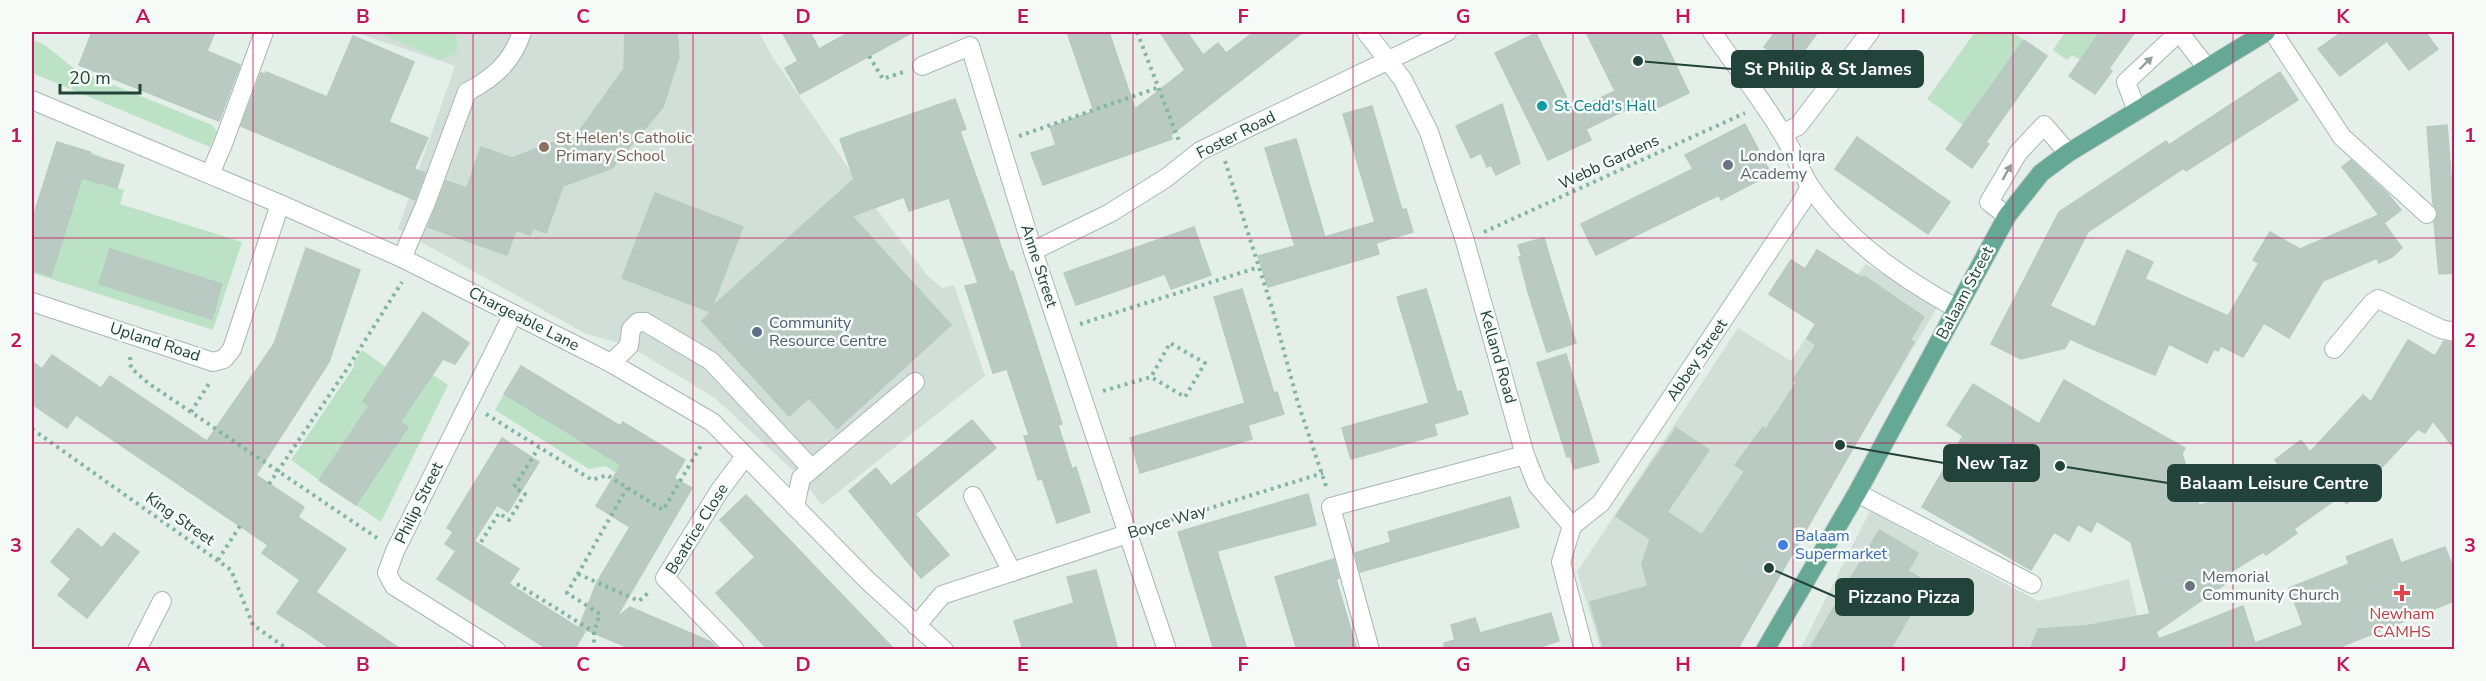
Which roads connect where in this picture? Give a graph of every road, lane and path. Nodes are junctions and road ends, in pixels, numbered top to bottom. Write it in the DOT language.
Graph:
graph roads {
  1 [pos="264,32"];
  2 [pos="522,32"];
  3 [pos="1137,32"];
  4 [pos="1366,32"];
  5 [pos="1447,32"];
  6 [pos="1712,32"];
  7 [pos="1870,32"];
  8 [pos="2273,32"];
  9 [pos="2256,34"];
  10 [pos="869,56"];
  11 [pos="1389,60"];
  12 [pos="922,66"];
  13 [pos="2207,68"];
  14 [pos="1157,88"];
  15 [pos="32,100"];
  16 [pos="1762,105"];
  17 [pos="2137,111"];
  18 [pos="1783,133"];
  19 [pos="1218,141"];
  20 [pos="1000,142"];
  21 [pos="2068,153"];
  22 [pos="1187,161"];
  23 [pos="210,174"];
  24 [pos="1810,186"];
  25 [pos="280,204"];
  26 [pos="2427,214"];
  27 [pos="2007,216"];
  28 [pos="1465,241"];
  29 [pos="1033,251"];
  30 [pos="408,261"];
  31 [pos="1259,267"];
  32 [pos="32,302"];
  33 [pos="1956,308"];
  34 [pos="513,314"];
  35 [pos="1059,330"];
  36 [pos="126,332"];
  37 [pos="2454,332"];
  38 [pos="2334,349"];
  39 [pos="611,363"];
  40 [pos="1151,377"];
  41 [pos="211,380"];
  42 [pos="915,382"];
  43 [pos="1083,400"];
  44 [pos="469,403"];
  45 [pos="191,412"];
  46 [pos="716,427"];
  47 [pos="32,429"];
  48 [pos="539,447"];
  49 [pos="1525,455"];
  50 [pos="744,458"];
  51 [pos="811,468"];
  52 [pos="278,471"];
  53 [pos="1323,473"];
  54 [pos="269,484"];
  55 [pos="627,488"];
  56 [pos="1857,493"];
  57 [pos="973,496"];
  58 [pos="795,507"];
  59 [pos="1331,507"];
  60 [pos="240,526"];
  61 [pos="1572,526"];
  62 [pos="1127,534"];
  63 [pos="481,542"];
  64 [pos="395,551"];
  65 [pos="218,560"];
  66 [pos="1012,572"];
  67 [pos="578,574"];
  68 [pos="665,578"];
  69 [pos="517,584"];
  70 [pos="2032,584"];
  71 [pos="162,601"];
  72 [pos="916,626"];
  73 [pos="594,632"];
  74 [pos="136,650"];
  75 [pos="289,650"];
  76 [pos="496,650"];
  77 [pos="594,650"];
  78 [pos="735,650"];
  79 [pos="944,650"];
  80 [pos="1167,650"];
  81 [pos="1370,650"];
  82 [pos="1584,650"];
  83 [pos="1765,650"];
  1 -- 23 [label="street"];
  2 -- 30 [label="street"];
  3 -- 14 [label="path"];
  4 -- 11 [label="street, Kelland Road"];
  5 -- 11 [label="street, Foster Road"];
  6 -- 16 [label="street"];
  7 -- 18 [label="street"];
  8 -- 26 [label="street"];
  9 -- 13 [label="main road, Balaam Street"];
  10 -- 12 [label="path"];
  11 -- 19 [label="street, Foster Road"];
  11 -- 28 [label="street, Kelland Road"];
  12 -- 20 [label="street, Anne Street"];
  13 -- 17 [label="main road, Balaam Street"];
  17 -- 13 [label="street, one-way"];
  14 -- 20 [label="path"];
  14 -- 22 [label="path"];
  15 -- 23 [label="street, Chargeable Lane"];
  16 -- 18 [label="street"];
  16 -- 28 [label="path, Webb Gardens"];
  17 -- 21 [label="main road, Balaam Street"];
  18 -- 24 [label="street"];
  19 -- 22 [label="street, Foster Road"];
  19 -- 31 [label="path"];
  20 -- 29 [label="street, Anne Street"];
  21 -- 27 [label="main road, Balaam Street"];
  27 -- 21 [label="street, one-way"];
  22 -- 29 [label="street, Foster Road"];
  23 -- 25 [label="street, Chargeable Lane"];
  24 -- 33 [label="street"];
  24 -- 61 [label="street, Abbey Street"];
  25 -- 30 [label="street, Chargeable Lane"];
  25 -- 36 [label="street, Upland Road"];
  27 -- 33 [label="main road, Balaam Street"];
  28 -- 49 [label="street, Kelland Road"];
  29 -- 35 [label="street, Anne Street"];
  30 -- 34 [label="street, Chargeable Lane"];
  30 -- 52 [label="path"];
  31 -- 35 [label="path"];
  31 -- 53 [label="path"];
  32 -- 36 [label="street, Upland Road"];
  33 -- 56 [label="main road, Balaam Street"];
  34 -- 39 [label="street, Chargeable Lane"];
  34 -- 44 [label="street, Philip Street"];
  35 -- 43 [label="street, Anne Street"];
  36 -- 45 [label="path"];
  37 -- 38 [label="street"];
  39 -- 46 [label="street, Chargeable Lane"];
  39 -- 51 [label="street"];
  40 -- 40 [label="path"];
  40 -- 43 [label="path"];
  41 -- 45 [label="path"];
  42 -- 51 [label="street"];
  43 -- 62 [label="street, Anne Street"];
  44 -- 48 [label="path"];
  44 -- 64 [label="street, Philip Street"];
  45 -- 52 [label="path"];
  46 -- 50 [label="street, Chargeable Lane"];
  46 -- 55 [label="path"];
  47 -- 65 [label="path, King Street"];
  48 -- 55 [label="path"];
  48 -- 63 [label="path"];
  49 -- 59 [label="street"];
  49 -- 61 [label="street, Kelland Road"];
  50 -- 58 [label="street, Chargeable Lane"];
  50 -- 68 [label="street, Beatrice Close"];
  51 -- 58 [label="street"];
  52 -- 54 [label="path"];
  52 -- 64 [label="path"];
  53 -- 59 [label="path"];
  53 -- 62 [label="path, Boyce Way"];
  55 -- 67 [label="path"];
  56 -- 70 [label="street"];
  56 -- 83 [label="main road, Balaam Street"];
  57 -- 66 [label="street"];
  58 -- 72 [label="street, Chargeable Lane"];
  59 -- 81 [label="street"];
  60 -- 65 [label="path"];
  61 -- 82 [label="street"];
  62 -- 66 [label="street, Boyce Way"];
  62 -- 80 [label="street, Anne Street"];
  64 -- 76 [label="street, Philip Street"];
  65 -- 75 [label="path, King Street"];
  66 -- 72 [label="street, Boyce Way"];
  67 -- 68 [label="path"];
  67 -- 73 [label="path"];
  68 -- 78 [label="street, Beatrice Close"];
  69 -- 73 [label="path"];
  71 -- 74 [label="street"];
  72 -- 79 [label="street, Chargeable Lane"];
  73 -- 77 [label="path"];
}
